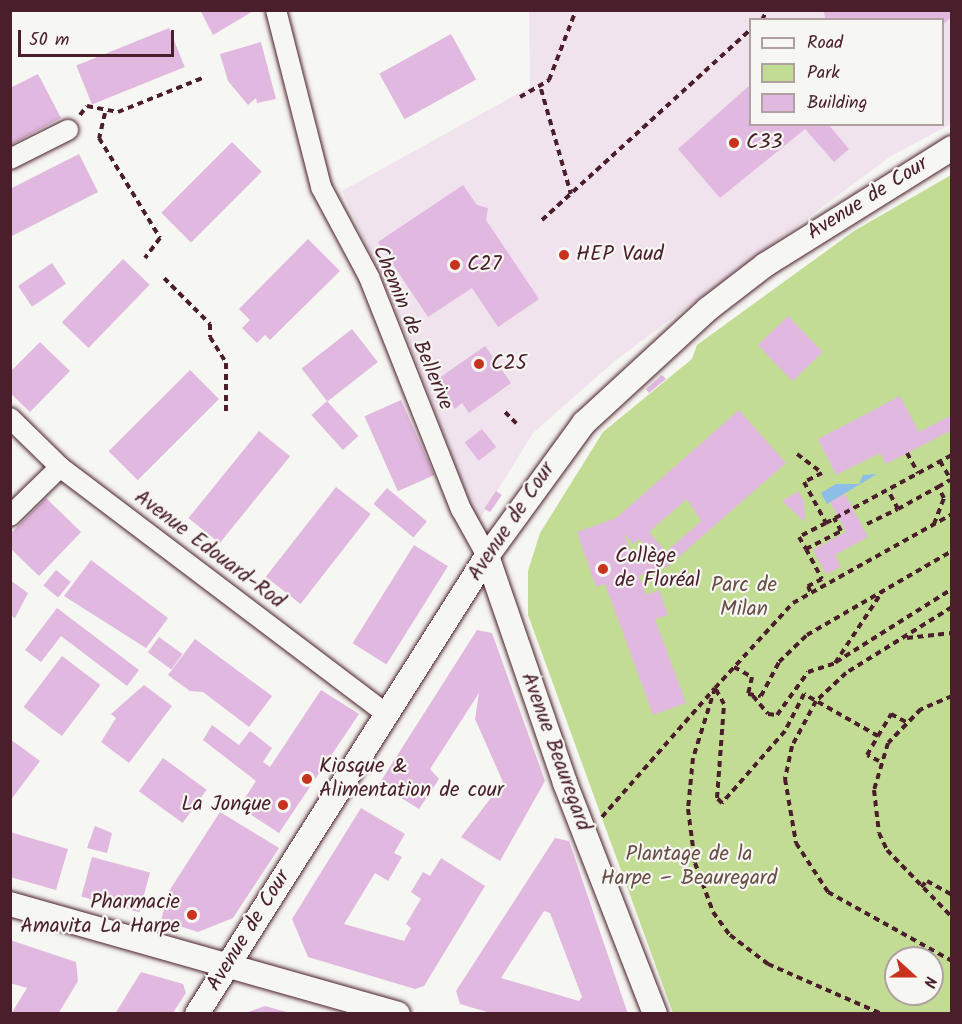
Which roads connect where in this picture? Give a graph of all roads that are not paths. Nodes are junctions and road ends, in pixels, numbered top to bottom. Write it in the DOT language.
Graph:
graph roads {
  1 [pos="276,10"];
  2 [pos="68,130"];
  3 [pos="951,148"];
  4 [pos="10,159"];
  5 [pos="10,418"];
  6 [pos="60,467"];
  7 [pos="10,516"];
  8 [pos="488,556"];
  9 [pos="385,713"];
  10 [pos="10,904"];
  11 [pos="226,968"];
  12 [pos="197,1014"];
  13 [pos="398,1014"];
  14 [pos="655,1014"];
  1 -- 8 [label="street, Chemin de Bellerive"];
  2 -- 4 [label="street"];
  3 -- 8 [label="street, Avenue de Cour"];
  5 -- 6 [label="street, Avenue Edouard-Rod"];
  6 -- 7 [label="street"];
  6 -- 9 [label="street, Avenue Edouard-Rod"];
  8 -- 9 [label="street, Avenue de Cour"];
  8 -- 14 [label="street, Avenue Beauregard"];
  9 -- 11 [label="street, Avenue de Cour"];
  10 -- 11 [label="street"];
  11 -- 12 [label="street, Avenue de Cour"];
  11 -- 13 [label="street"];
}
